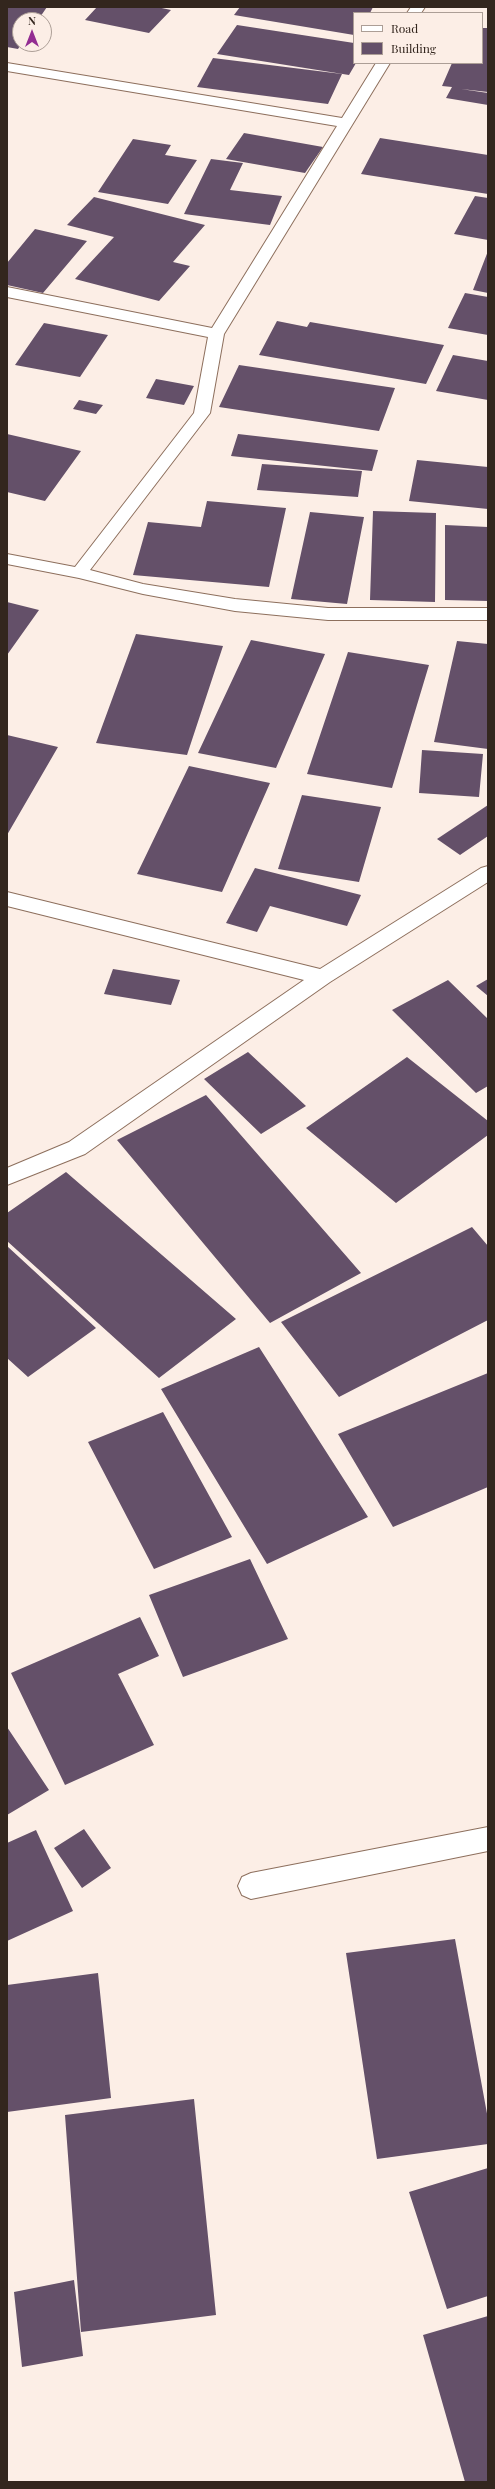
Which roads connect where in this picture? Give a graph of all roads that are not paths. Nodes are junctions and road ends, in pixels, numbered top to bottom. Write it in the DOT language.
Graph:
graph roads {
  1 [pos="382,64"];
  2 [pos="7,67"];
  3 [pos="345,123"];
  4 [pos="7,292"];
  5 [pos="216,334"];
  6 [pos="7,559"];
  7 [pos="79,573"];
  8 [pos="488,614"];
  9 [pos="488,873"];
  10 [pos="7,899"];
  11 [pos="322,977"];
  12 [pos="7,1176"];
  13 [pos="488,1839"];
  14 [pos="251,1886"];
  1 -- 3 [label="street"];
  2 -- 3 [label="street"];
  3 -- 5 [label="street"];
  4 -- 5 [label="street"];
  5 -- 7 [label="street"];
  6 -- 7 [label="street"];
  7 -- 8 [label="street"];
  9 -- 11 [label="street"];
  10 -- 11 [label="street"];
  11 -- 12 [label="street"];
  13 -- 14 [label="street"];
}
